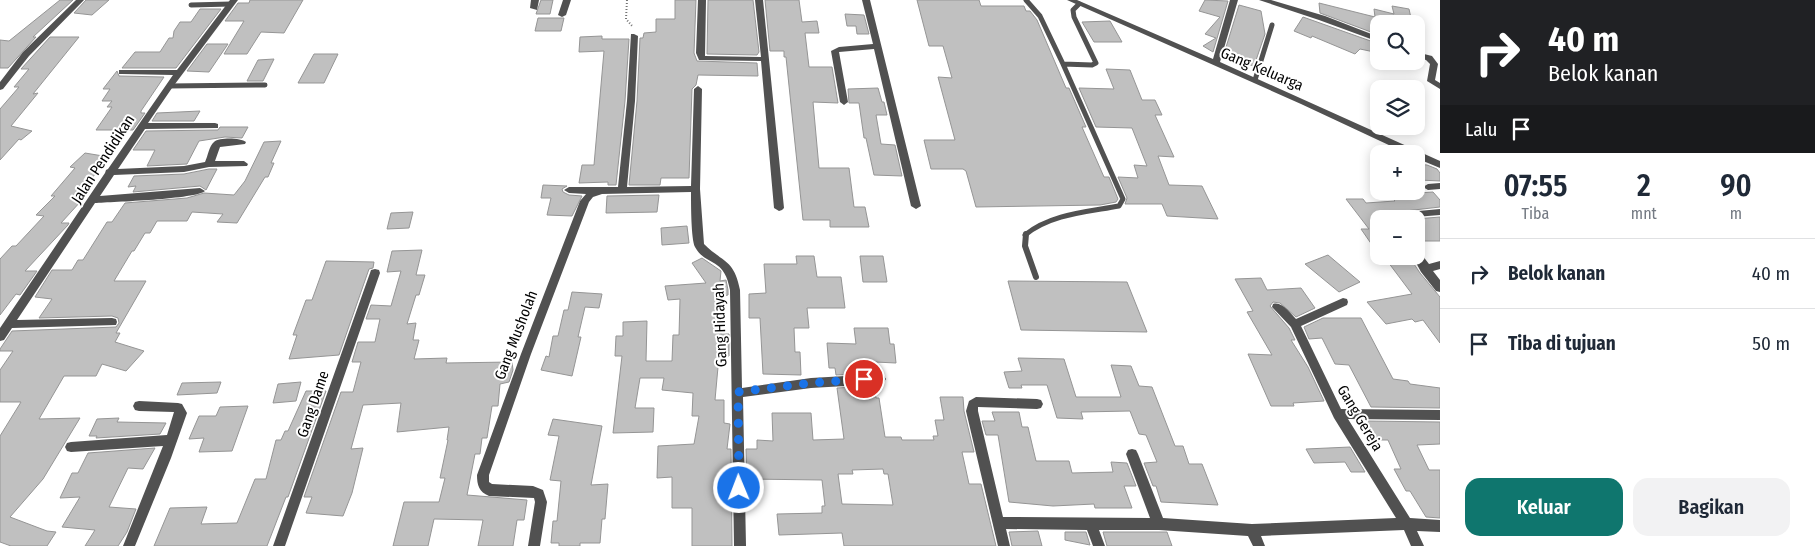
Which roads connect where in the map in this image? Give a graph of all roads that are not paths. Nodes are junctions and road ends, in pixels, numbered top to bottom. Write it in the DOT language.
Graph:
graph roads {
  1 [pos="80,0"];
  2 [pos="566,0"];
  3 [pos="702,0"];
  4 [pos="759,0"];
  5 [pos="866,0"];
  6 [pos="1026,0"];
  7 [pos="1234,0"];
  8 [pos="1263,0"];
  9 [pos="233,2"];
  10 [pos="1075,2"];
  11 [pos="191,4"];
  12 [pos="562,15"];
  13 [pos="1272,25"];
  14 [pos="634,36"];
  15 [pos="1370,37"];
  16 [pos="878,46"];
  17 [pos="1425,58"];
  18 [pos="764,60"];
  19 [pos="1064,64"];
  20 [pos="1216,64"];
  21 [pos="122,72"];
  22 [pos="179,73"];
  23 [pos="1255,80"];
  24 [pos="265,85"];
  25 [pos="169,86"];
  26 [pos="1440,86"];
  27 [pos="0,88"];
  28 [pos="698,89"];
  29 [pos="844,102"];
  30 [pos="141,126"];
  31 [pos="215,126"];
  32 [pos="242,142"];
  33 [pos="209,164"];
  34 [pos="244,164"];
  35 [pos="1440,165"];
  36 [pos="109,172"];
  37 [pos="1428,186"];
  38 [pos="1440,186"];
  39 [pos="695,189"];
  40 [pos="569,190"];
  41 [pos="200,191"];
  42 [pos="602,191"];
  43 [pos="622,191"];
  44 [pos="92,200"];
  45 [pos="916,206"];
  46 [pos="779,208"];
  47 [pos="1440,212"];
  48 [pos="1425,213"];
  49 [pos="1423,265"];
  50 [pos="1440,265"];
  51 [pos="1425,268"];
  52 [pos="375,273"];
  53 [pos="1036,278"];
  54 [pos="1440,288"];
  55 [pos="1343,302"];
  56 [pos="1277,307"];
  57 [pos="112,322"];
  58 [pos="11,324"];
  59 [pos="1295,324"];
  60 [pos="0,337"];
  61 [pos="880,379"];
  62 [pos="738,392"];
  63 [pos="1038,404"];
  64 [pos="139,406"];
  65 [pos="1338,414"];
  66 [pos="1440,415"];
  67 [pos="172,440"];
  68 [pos="71,447"];
  69 [pos="1132,454"];
  70 [pos="999,523"];
  71 [pos="1091,524"];
  72 [pos="1159,524"];
  73 [pos="1407,524"];
  74 [pos="1440,526"];
  75 [pos="1252,530"];
  76 [pos="129,546"];
  77 [pos="279,546"];
  78 [pos="534,546"];
  79 [pos="740,546"];
  80 [pos="1004,546"];
  81 [pos="1099,546"];
  82 [pos="1259,546"];
  83 [pos="1418,546"];
  1 -- 27 [label="street"];
  2 -- 12 [label="street"];
  3 -- 18 [label="street"];
  4 -- 18 [label="street"];
  5 -- 16 [label="street"];
  6 -- 19 [label="lane"];
  7 -- 20 [label="street"];
  8 -- 15 [label="street"];
  9 -- 11 [label="lane"];
  9 -- 22 [label="street, Jalan Pendidikan"];
  10 -- 19 [label="lane"];
  10 -- 20 [label="street, Gang Keluarga"];
  13 -- 23 [label="lane"];
  14 -- 43 [label="street"];
  16 -- 29 [label="street"];
  16 -- 45 [label="street"];
  17 -- 26 [label="street"];
  18 -- 46 [label="street"];
  19 -- 53 [label="lane"];
  20 -- 23 [label="street, Gang Keluarga"];
  21 -- 22 [label="street"];
  22 -- 25 [label="street, Jalan Pendidikan"];
  23 -- 35 [label="street, Gang Keluarga"];
  24 -- 25 [label="lane"];
  25 -- 30 [label="street, Jalan Pendidikan"];
  28 -- 39 [label="street, Gang Hidayah"];
  30 -- 31 [label="street"];
  30 -- 36 [label="street, Jalan Pendidikan"];
  32 -- 33 [label="street"];
  33 -- 34 [label="street"];
  33 -- 36 [label="street"];
  36 -- 44 [label="street, Jalan Pendidikan"];
  37 -- 38 [label="street"];
  39 -- 43 [label="street"];
  39 -- 62 [label="street, Gang Hidayah"];
  40 -- 42 [label="street"];
  41 -- 44 [label="street"];
  42 -- 43 [label="street"];
  42 -- 78 [label="street, Gang Musholah"];
  44 -- 58 [label="street, Jalan Pendidikan"];
  47 -- 48 [label="street"];
  49 -- 51 [label="street"];
  50 -- 51 [label="street"];
  51 -- 54 [label="street"];
  52 -- 77 [label="street, Gang Dame"];
  55 -- 59 [label="street"];
  56 -- 59 [label="street, Gang Gereja"];
  57 -- 58 [label="street"];
  58 -- 60 [label="street, Jalan Pendidikan"];
  59 -- 65 [label="street, Gang Gereja"];
  61 -- 62 [label="street"];
  62 -- 79 [label="street, Gang Hidayah"];
  63 -- 70 [label="street"];
  64 -- 67 [label="street"];
  65 -- 66 [label="street"];
  65 -- 73 [label="street, Gang Gereja"];
  67 -- 68 [label="street"];
  67 -- 76 [label="street"];
  69 -- 72 [label="street"];
  70 -- 71 [label="street"];
  70 -- 80 [label="street"];
  71 -- 72 [label="street"];
  71 -- 81 [label="street"];
  72 -- 75 [label="street"];
  73 -- 74 [label="street"];
  73 -- 75 [label="street"];
  73 -- 83 [label="street, Gang Gereja"];
  75 -- 82 [label="street"];
}
